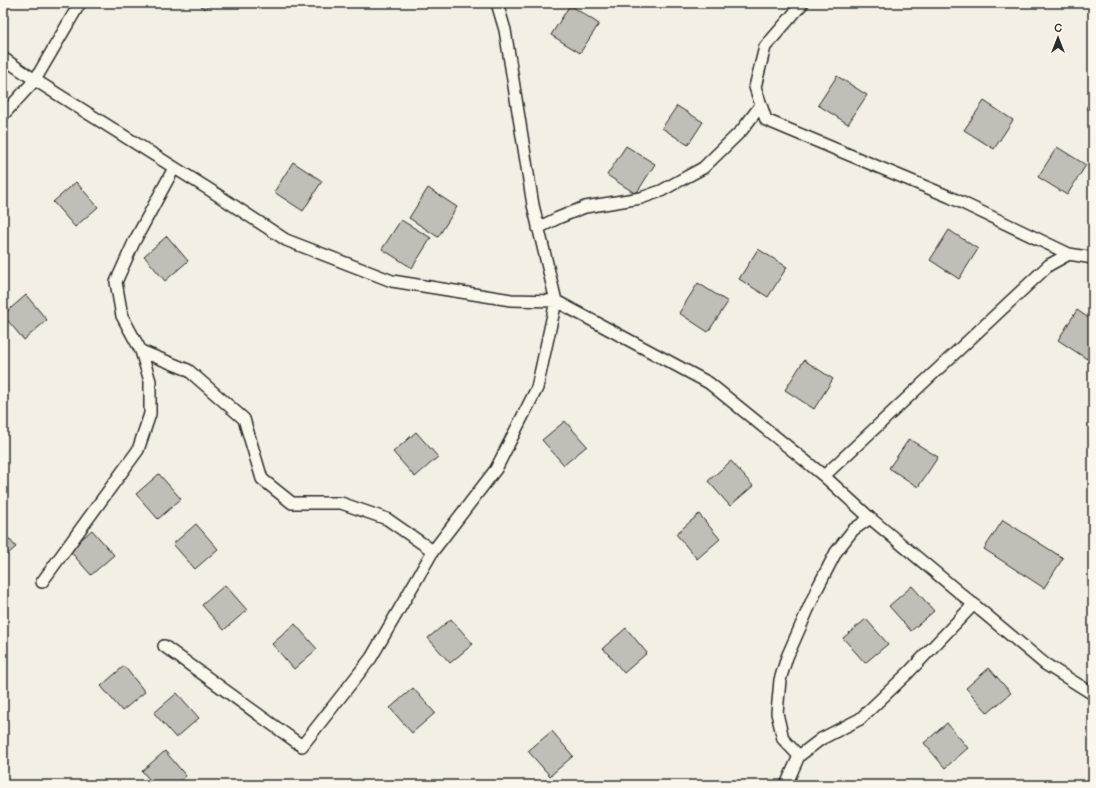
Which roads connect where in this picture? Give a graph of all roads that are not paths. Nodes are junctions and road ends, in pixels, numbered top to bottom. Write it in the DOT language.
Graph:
graph roads {
  1 [pos="80,3"];
  2 [pos="497,3"];
  3 [pos="803,3"];
  4 [pos="3,58"];
  5 [pos="35,80"];
  6 [pos="761,105"];
  7 [pos="3,115"];
  8 [pos="174,168"];
  9 [pos="538,228"];
  10 [pos="1069,254"];
  11 [pos="1093,258"];
  12 [pos="556,301"];
  13 [pos="141,351"];
  14 [pos="824,476"];
  15 [pos="870,518"];
  16 [pos="433,551"];
  17 [pos="42,582"];
  18 [pos="974,604"];
  19 [pos="164,646"];
  20 [pos="1093,694"];
  21 [pos="799,756"];
  22 [pos="786,785"];
  1 -- 5 [label="lane"];
  2 -- 9 [label="lane"];
  3 -- 6 [label="lane"];
  4 -- 5 [label="lane"];
  5 -- 7 [label="lane"];
  5 -- 8 [label="lane"];
  6 -- 9 [label="lane"];
  6 -- 10 [label="lane"];
  8 -- 12 [label="lane"];
  8 -- 13 [label="lane"];
  9 -- 12 [label="lane"];
  10 -- 11 [label="lane"];
  10 -- 14 [label="lane"];
  12 -- 14 [label="lane"];
  12 -- 16 [label="lane"];
  13 -- 16 [label="lane"];
  13 -- 17 [label="lane"];
  14 -- 15 [label="lane"];
  15 -- 18 [label="lane"];
  15 -- 21 [label="lane"];
  16 -- 19 [label="lane"];
  18 -- 20 [label="lane"];
  18 -- 21 [label="lane"];
  21 -- 22 [label="lane"];
}
